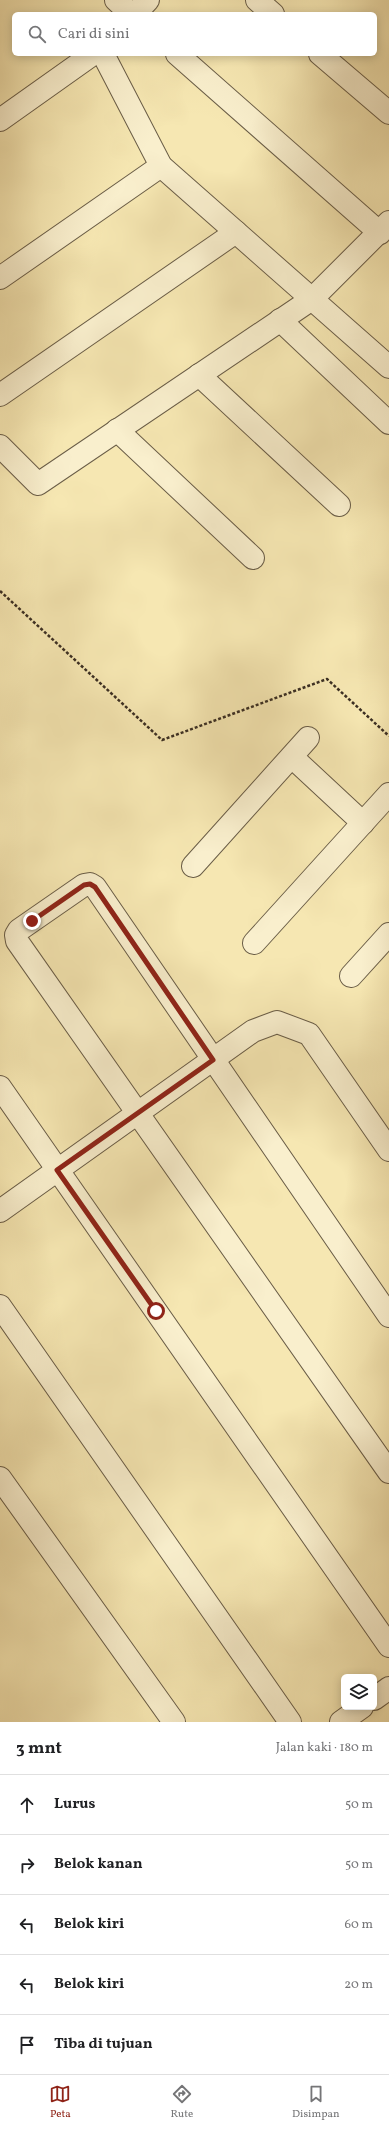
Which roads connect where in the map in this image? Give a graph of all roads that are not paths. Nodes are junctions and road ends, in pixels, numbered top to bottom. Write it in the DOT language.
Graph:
graph roads {
  1 [pos="116,0"];
  2 [pos="148,0"];
  3 [pos="257,0"];
  4 [pos="129,12"];
  5 [pos="136,12"];
  6 [pos="271,12"];
  7 [pos="90,56"];
  8 [pos="104,56"];
  9 [pos="179,56"];
  10 [pos="322,56"];
  11 [pos="389,113"];
  12 [pos="0,120"];
  13 [pos="161,166"];
  14 [pos="384,227"];
  15 [pos="236,232"];
  16 [pos="0,278"];
  17 [pos="312,299"];
  18 [pos="280,320"];
  19 [pos="389,365"];
  20 [pos="199,375"];
  21 [pos="0,395"];
  22 [pos="389,423"];
  23 [pos="117,430"];
  24 [pos="0,446"];
  25 [pos="339,505"];
  26 [pos="253,558"];
  27 [pos="308,738"];
  28 [pos="292,757"];
  29 [pos="389,794"];
  30 [pos="363,822"];
  31 [pos="193,866"];
  32 [pos="389,934"];
  33 [pos="254,943"];
  34 [pos="352,976"];
  35 [pos="213,1060"];
  36 [pos="0,1087"];
  37 [pos="137,1114"];
  38 [pos="388,1146"];
  39 [pos="57,1170"];
  40 [pos="0,1211"];
  41 [pos="0,1306"];
  42 [pos="389,1316"];
  43 [pos="389,1472"];
  44 [pos="0,1478"];
  45 [pos="389,1646"];
  46 [pos="389,1688"];
  47 [pos="377,1697"];
  48 [pos="358,1710"];
  49 [pos="174,1722"];
  50 [pos="290,1722"];
  51 [pos="341,1722"];
  1 -- 4 [label="street"];
  2 -- 5 [label="street"];
  3 -- 6 [label="street"];
  7 -- 12 [label="street"];
  8 -- 13 [label="street"];
  9 -- 14 [label="street"];
  10 -- 11 [label="street"];
  13 -- 15 [label="street"];
  13 -- 16 [label="street"];
  14 -- 17 [label="street"];
  15 -- 17 [label="street"];
  15 -- 21 [label="street"];
  17 -- 18 [label="street"];
  17 -- 19 [label="street"];
  18 -- 20 [label="street"];
  18 -- 22 [label="street"];
  20 -- 23 [label="street"];
  20 -- 25 [label="street"];
  23 -- 24 [label="street"];
  23 -- 26 [label="street"];
  27 -- 28 [label="street"];
  28 -- 30 [label="street"];
  28 -- 31 [label="street"];
  29 -- 30 [label="street"];
  30 -- 33 [label="street"];
  32 -- 34 [label="street"];
  35 -- 37 [label="street"];
  35 -- 37 [label="street"];
  35 -- 38 [label="street"];
  35 -- 42 [label="street"];
  36 -- 39 [label="street"];
  37 -- 39 [label="street"];
  37 -- 43 [label="street"];
  39 -- 40 [label="street"];
  39 -- 45 [label="street"];
  41 -- 50 [label="street"];
  44 -- 49 [label="street"];
  46 -- 47 [label="street"];
  48 -- 51 [label="street"];
}
